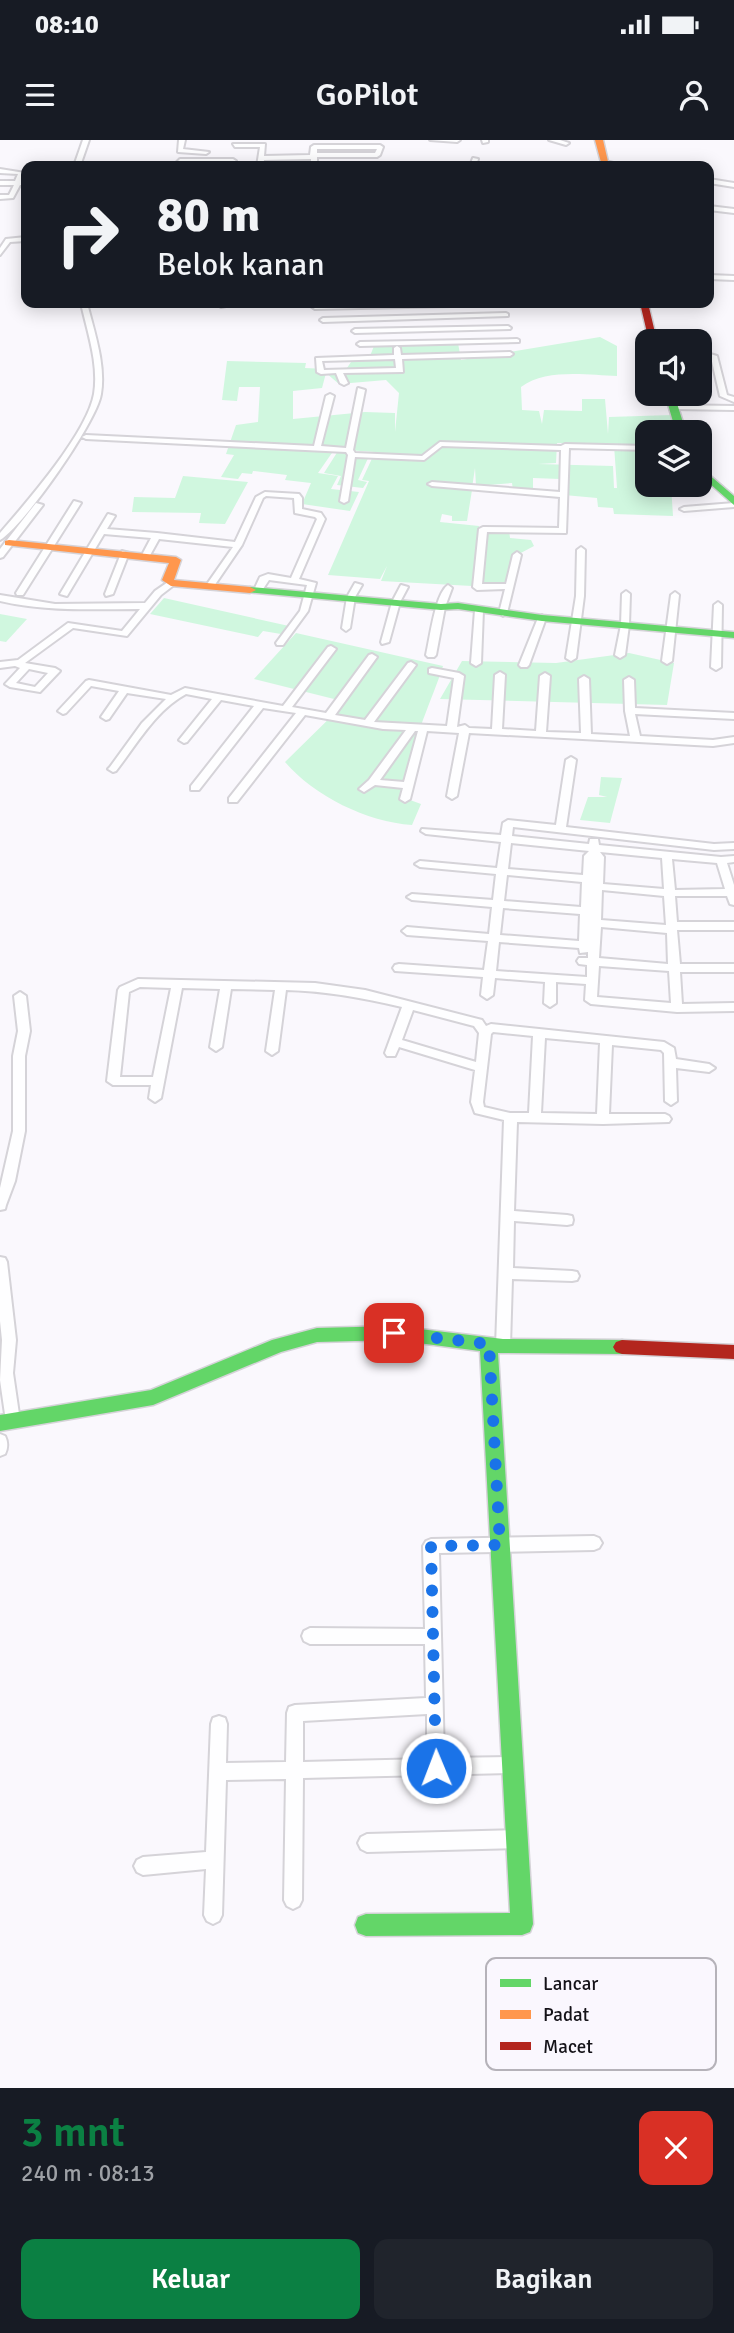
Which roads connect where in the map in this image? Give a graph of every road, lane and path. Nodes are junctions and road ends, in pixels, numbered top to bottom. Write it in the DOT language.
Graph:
graph roads {
  1 [pos="86,140"];
  2 [pos="182,140"];
  3 [pos="209,140"];
  4 [pos="314,140"];
  5 [pos="380,140"];
  6 [pos="433,140"];
  7 [pos="457,140"];
  8 [pos="552,140"];
  9 [pos="599,140"];
  10 [pos="351,142"];
  11 [pos="236,143"];
  12 [pos="566,143"];
  13 [pos="206,152"];
  14 [pos="313,154"];
  15 [pos="128,155"];
  16 [pos="262,155"];
  17 [pos="79,161"];
  18 [pos="126,161"];
  19 [pos="204,161"];
  20 [pos="233,161"];
  21 [pos="261,161"];
  22 [pos="314,161"];
  23 [pos="604,161"];
  24 [pos="21,169"];
  25 [pos="0,172"];
  26 [pos="21,173"];
  27 [pos="0,182"];
  28 [pos="17,182"];
  29 [pos="21,182"];
  30 [pos="714,182"];
  31 [pos="734,185"];
  32 [pos="0,197"];
  33 [pos="714,209"];
  34 [pos="714,211"];
  35 [pos="734,211"];
  36 [pos="726,216"];
  37 [pos="11,239"];
  38 [pos="21,239"];
  39 [pos="0,240"];
  40 [pos="0,253"];
  41 [pos="714,278"];
  42 [pos="734,278"];
  43 [pos="85,308"];
  44 [pos="391,308"];
  45 [pos="645,308"];
  46 [pos="506,315"];
  47 [pos="392,318"];
  48 [pos="323,320"];
  49 [pos="508,328"];
  50 [pos="650,329"];
  51 [pos="394,330"];
  52 [pos="355,331"];
  53 [pos="517,341"];
  54 [pos="396,343"];
  55 [pos="360,344"];
  56 [pos="510,354"];
  57 [pos="398,356"];
  58 [pos="430,356"];
  59 [pos="712,356"];
  60 [pos="433,365"];
  61 [pos="339,371"];
  62 [pos="344,383"];
  63 [pos="361,390"];
  64 [pos="330,396"];
  65 [pos="734,400"];
  66 [pos="712,405"];
  67 [pos="734,408"];
  68 [pos="86,437"];
  69 [pos="635,447"];
  70 [pos="317,448"];
  71 [pos="563,448"];
  72 [pos="350,452"];
  73 [pos="712,482"];
  74 [pos="432,484"];
  75 [pos="564,495"];
  76 [pos="344,501"];
  77 [pos="77,503"];
  78 [pos="734,504"];
  79 [pos="39,505"];
  80 [pos="684,509"];
  81 [pos="111,516"];
  82 [pos="103,531"];
  83 [pos="157,535"];
  84 [pos="3,545"];
  85 [pos="238,545"];
  86 [pos="47,547"];
  87 [pos="92,550"];
  88 [pos="581,551"];
  89 [pos="125,553"];
  90 [pos="146,555"];
  91 [pos="517,555"];
  92 [pos="295,579"];
  93 [pos="170,583"];
  94 [pos="509,586"];
  95 [pos="209,587"];
  96 [pos="404,587"];
  97 [pos="448,588"];
  98 [pos="258,590"];
  99 [pos="355,591"];
  100 [pos="20,593"];
  101 [pos="64,594"];
  102 [pos="109,594"];
  103 [pos="310,594"];
  104 [pos="626,594"];
  105 [pos="675,595"];
  106 [pos="0,598"];
  107 [pos="396,602"];
  108 [pos="718,605"];
  109 [pos="149,606"];
  110 [pos="441,607"];
  111 [pos="479,610"];
  112 [pos="503,613"];
  113 [pos="542,618"];
  114 [pos="577,621"];
  115 [pos="625,625"];
  116 [pos="346,628"];
  117 [pos="670,630"];
  118 [pos="717,634"];
  119 [pos="734,635"];
  120 [pos="385,642"];
  121 [pos="280,643"];
  122 [pos="331,649"];
  123 [pos="431,655"];
  124 [pos="620,655"];
  125 [pos="372,657"];
  126 [pos="571,658"];
  127 [pos="667,661"];
  128 [pos="476,663"];
  129 [pos="0,664"];
  130 [pos="12,664"];
  131 [pos="411,665"];
  132 [pos="524,665"];
  133 [pos="27,666"];
  134 [pos="716,667"];
  135 [pos="432,671"];
  136 [pos="500,675"];
  137 [pos="545,676"];
  138 [pos="584,679"];
  139 [pos="629,680"];
  140 [pos="125,689"];
  141 [pos="219,695"];
  142 [pos="174,698"];
  143 [pos="261,704"];
  144 [pos="286,708"];
  145 [pos="629,710"];
  146 [pos="63,711"];
  147 [pos="302,712"];
  148 [pos="329,716"];
  149 [pos="734,716"];
  150 [pos="106,717"];
  151 [pos="368,723"];
  152 [pos="418,727"];
  153 [pos="452,727"];
  154 [pos="465,728"];
  155 [pos="498,730"];
  156 [pos="541,733"];
  157 [pos="586,735"];
  158 [pos="635,738"];
  159 [pos="184,740"];
  160 [pos="734,740"];
  161 [pos="571,760"];
  162 [pos="113,769"];
  163 [pos="409,786"];
  164 [pos="195,788"];
  165 [pos="452,796"];
  166 [pos="405,799"];
  167 [pos="233,800"];
  168 [pos="561,828"];
  169 [pos="425,831"];
  170 [pos="595,833"];
  171 [pos="505,839"];
  172 [pos="734,846"];
  173 [pos="594,850"];
  174 [pos="667,856"];
  175 [pos="734,859"];
  176 [pos="721,860"];
  177 [pos="420,864"];
  178 [pos="501,870"];
  179 [pos="590,884"];
  180 [pos="670,893"];
  181 [pos="733,896"];
  182 [pos="412,897"];
  183 [pos="497,903"];
  184 [pos="589,919"];
  185 [pos="734,926"];
  186 [pos="671,928"];
  187 [pos="407,931"];
  188 [pos="494,936"];
  189 [pos="584,945"];
  190 [pos="588,961"];
  191 [pos="399,968"];
  192 [pos="673,968"];
  193 [pos="734,968"];
  194 [pos="488,973"];
  195 [pos="551,978"];
  196 [pos="587,980"];
  197 [pos="177,984"];
  198 [pos="226,985"];
  199 [pos="281,986"];
  200 [pos="487,995"];
  201 [pos="20,996"];
  202 [pos="550,1003"];
  203 [pos="409,1005"];
  204 [pos="677,1007"];
  205 [pos="734,1007"];
  206 [pos="485,1032"];
  207 [pos="539,1034"];
  208 [pos="606,1040"];
  209 [pos="216,1047"];
  210 [pos="272,1051"];
  211 [pos="672,1063"];
  212 [pos="481,1068"];
  213 [pos="709,1068"];
  214 [pos="158,1081"];
  215 [pos="155,1098"];
  216 [pos="671,1101"];
  217 [pos="510,1117"];
  218 [pos="535,1118"];
  219 [pos="603,1119"];
  220 [pos="665,1119"];
  221 [pos="0,1205"];
  222 [pos="508,1216"];
  223 [pos="567,1220"];
  224 [pos="0,1262"];
  225 [pos="506,1273"];
  226 [pos="572,1276"];
  227 [pos="496,1345"];
  228 [pos="734,1352"];
  229 [pos="6,1422"];
  230 [pos="0,1440"];
  231 [pos="0,1450"];
  232 [pos="594,1543"];
  233 [pos="500,1545"];
  234 [pos="310,1636"];
  235 [pos="433,1637"];
  236 [pos="435,1706"];
  237 [pos="219,1724"];
  238 [pos="513,1765"];
  239 [pos="436,1768"];
  240 [pos="296,1770"];
  241 [pos="218,1772"];
  242 [pos="517,1839"];
  243 [pos="367,1843"];
  244 [pos="213,1860"];
  245 [pos="143,1866"];
  246 [pos="293,1899"];
  247 [pos="213,1915"];
  248 [pos="366,1925"];
  1 -- 17 [label="street"];
  2 -- 13 [label="street"];
  3 -- 13 [label="street"];
  4 -- 10 [label="street"];
  5 -- 10 [label="street"];
  6 -- 7 [label="street"];
  8 -- 12 [label="street"];
  9 -- 23 [label="street"];
  11 -- 16 [label="street"];
  11 -- 20 [label="street"];
  13 -- 19 [label="street"];
  14 -- 14 [label="street"];
  14 -- 16 [label="street"];
  14 -- 22 [label="street"];
  15 -- 18 [label="street"];
  16 -- 21 [label="street"];
  24 -- 25 [label="street"];
  26 -- 28 [label="street"];
  27 -- 28 [label="street"];
  28 -- 29 [label="street"];
  28 -- 32 [label="street"];
  30 -- 31 [label="street"];
  33 -- 35 [label="street"];
  34 -- 36 [label="street"];
  37 -- 38 [label="street"];
  37 -- 39 [label="street"];
  37 -- 40 [label="street"];
  41 -- 42 [label="street"];
  43 -- 84 [label="street"];
  44 -- 47 [label="street"];
  45 -- 50 [label="street"];
  46 -- 47 [label="street"];
  47 -- 48 [label="street"];
  47 -- 51 [label="street"];
  49 -- 51 [label="street"];
  51 -- 52 [label="street"];
  51 -- 54 [label="street"];
  53 -- 54 [label="street"];
  54 -- 55 [label="street"];
  54 -- 57 [label="street"];
  56 -- 58 [label="street"];
  57 -- 58 [label="street"];
  57 -- 61 [label="street"];
  57 -- 61 [label="street"];
  58 -- 60 [label="street"];
  59 -- 65 [label="street"];
  61 -- 62 [label="street"];
  63 -- 72 [label="street"];
  64 -- 70 [label="street"];
  66 -- 67 [label="street"];
  68 -- 70 [label="street"];
  69 -- 71 [label="street"];
  70 -- 72 [label="street"];
  71 -- 72 [label="street"];
  71 -- 75 [label="street"];
  72 -- 76 [label="street"];
  73 -- 78 [label="street"];
  74 -- 75 [label="street"];
  75 -- 94 [label="street"];
  77 -- 86 [label="street"];
  78 -- 80 [label="street"];
  79 -- 84 [label="street"];
  81 -- 82 [label="street"];
  82 -- 83 [label="street"];
  82 -- 87 [label="street"];
  83 -- 85 [label="street"];
  83 -- 90 [label="street"];
  84 -- 86 [label="street"];
  85 -- 92 [label="street"];
  85 -- 95 [label="street"];
  86 -- 87 [label="street"];
  86 -- 100 [label="street"];
  87 -- 89 [label="street"];
  87 -- 101 [label="street"];
  88 -- 114 [label="street"];
  89 -- 90 [label="street"];
  89 -- 102 [label="street"];
  90 -- 93 [label="street"];
  91 -- 94 [label="street"];
  92 -- 98 [label="street"];
  92 -- 103 [label="street"];
  93 -- 95 [label="street"];
  93 -- 109 [label="street"];
  94 -- 112 [label="street"];
  95 -- 98 [label="street"];
  96 -- 107 [label="street"];
  97 -- 110 [label="street"];
  98 -- 103 [label="street"];
  99 -- 103 [label="street"];
  99 -- 107 [label="street"];
  99 -- 116 [label="street"];
  103 -- 121 [label="street"];
  104 -- 115 [label="street"];
  105 -- 117 [label="street"];
  106 -- 109 [label="street"];
  107 -- 110 [label="street"];
  107 -- 120 [label="street"];
  108 -- 118 [label="street"];
  109 -- 130 [label="street"];
  110 -- 111 [label="street"];
  110 -- 123 [label="street"];
  111 -- 112 [label="street"];
  111 -- 128 [label="street"];
  112 -- 113 [label="street"];
  113 -- 114 [label="street"];
  113 -- 132 [label="street"];
  114 -- 115 [label="street"];
  114 -- 126 [label="street"];
  115 -- 117 [label="street"];
  115 -- 124 [label="street"];
  117 -- 118 [label="street"];
  117 -- 127 [label="street"];
  118 -- 119 [label="street"];
  118 -- 134 [label="street"];
  122 -- 144 [label="street"];
  125 -- 148 [label="street"];
  129 -- 130 [label="street"];
  130 -- 133 [label="street"];
  131 -- 151 [label="street"];
  135 -- 153 [label="street"];
  136 -- 155 [label="street"];
  137 -- 156 [label="street"];
  138 -- 157 [label="street"];
  139 -- 145 [label="street"];
  140 -- 142 [label="street"];
  140 -- 146 [label="street"];
  140 -- 150 [label="street"];
  141 -- 142 [label="street"];
  141 -- 143 [label="street"];
  141 -- 159 [label="street"];
  142 -- 162 [label="street"];
  143 -- 144 [label="street"];
  143 -- 164 [label="street"];
  144 -- 147 [label="street"];
  145 -- 149 [label="street"];
  145 -- 158 [label="street"];
  147 -- 148 [label="street"];
  147 -- 167 [label="street"];
  148 -- 151 [label="street"];
  151 -- 152 [label="street"];
  152 -- 153 [label="street"];
  152 -- 163 [label="street"];
  152 -- 163 [label="street"];
  153 -- 154 [label="street"];
  154 -- 155 [label="street"];
  154 -- 165 [label="street"];
  155 -- 156 [label="street"];
  156 -- 157 [label="street"];
  157 -- 158 [label="street"];
  158 -- 160 [label="street"];
  161 -- 168 [label="street"];
  163 -- 166 [label="street"];
  168 -- 170 [label="street"];
  168 -- 171 [label="street"];
  169 -- 171 [label="street"];
  170 -- 172 [label="street"];
  170 -- 173 [label="street"];
  171 -- 173 [label="street"];
  171 -- 178 [label="street"];
  173 -- 174 [label="street"];
  173 -- 179 [label="street"];
  174 -- 176 [label="street"];
  174 -- 180 [label="street"];
  175 -- 176 [label="street"];
  176 -- 181 [label="street"];
  177 -- 178 [label="street"];
  178 -- 179 [label="street"];
  178 -- 183 [label="street"];
  179 -- 180 [label="street"];
  179 -- 184 [label="street"];
  180 -- 181 [label="street"];
  180 -- 186 [label="street"];
  182 -- 183 [label="street"];
  183 -- 184 [label="street"];
  183 -- 188 [label="street"];
  184 -- 186 [label="street"];
  184 -- 189 [label="street"];
  184 -- 190 [label="street"];
  185 -- 186 [label="street"];
  186 -- 192 [label="street"];
  187 -- 188 [label="street"];
  188 -- 189 [label="street"];
  188 -- 194 [label="street"];
  189 -- 190 [label="street"];
  190 -- 192 [label="street"];
  190 -- 196 [label="street"];
  191 -- 194 [label="street"];
  192 -- 193 [label="street"];
  192 -- 204 [label="street"];
  194 -- 195 [label="street"];
  194 -- 200 [label="street"];
  195 -- 196 [label="street"];
  195 -- 202 [label="street"];
  196 -- 204 [label="street"];
  197 -- 198 [label="street"];
  197 -- 214 [label="street"];
  197 -- 214 [label="street"];
  198 -- 199 [label="street"];
  198 -- 209 [label="street"];
  199 -- 203 [label="street"];
  199 -- 210 [label="street"];
  201 -- 221 [label="street"];
  203 -- 206 [label="street"];
  203 -- 212 [label="street"];
  204 -- 205 [label="street"];
  206 -- 207 [label="street"];
  206 -- 212 [label="street"];
  207 -- 208 [label="street"];
  207 -- 218 [label="street"];
  208 -- 211 [label="street"];
  208 -- 219 [label="street"];
  211 -- 213 [label="street"];
  211 -- 216 [label="street"];
  212 -- 217 [label="street"];
  214 -- 215 [label="street"];
  217 -- 218 [label="street"];
  217 -- 222 [label="street"];
  218 -- 219 [label="street"];
  219 -- 220 [label="street"];
  222 -- 223 [label="street"];
  222 -- 225 [label="street"];
  224 -- 229 [label="street"];
  225 -- 226 [label="street"];
  225 -- 227 [label="street"];
  227 -- 228 [label="street"];
  227 -- 229 [label="street"];
  227 -- 233 [label="street"];
  230 -- 231 [label="street"];
  232 -- 233 [label="street"];
  233 -- 235 [label="street"];
  233 -- 238 [label="street"];
  234 -- 235 [label="street"];
  235 -- 236 [label="street"];
  236 -- 239 [label="street"];
  236 -- 240 [label="street"];
  237 -- 241 [label="street"];
  238 -- 239 [label="street"];
  238 -- 242 [label="street"];
  239 -- 240 [label="street"];
  240 -- 241 [label="street"];
  240 -- 246 [label="street"];
  241 -- 244 [label="street"];
  242 -- 243 [label="street"];
  242 -- 248 [label="street"];
  244 -- 245 [label="street"];
  244 -- 247 [label="street"];
}
